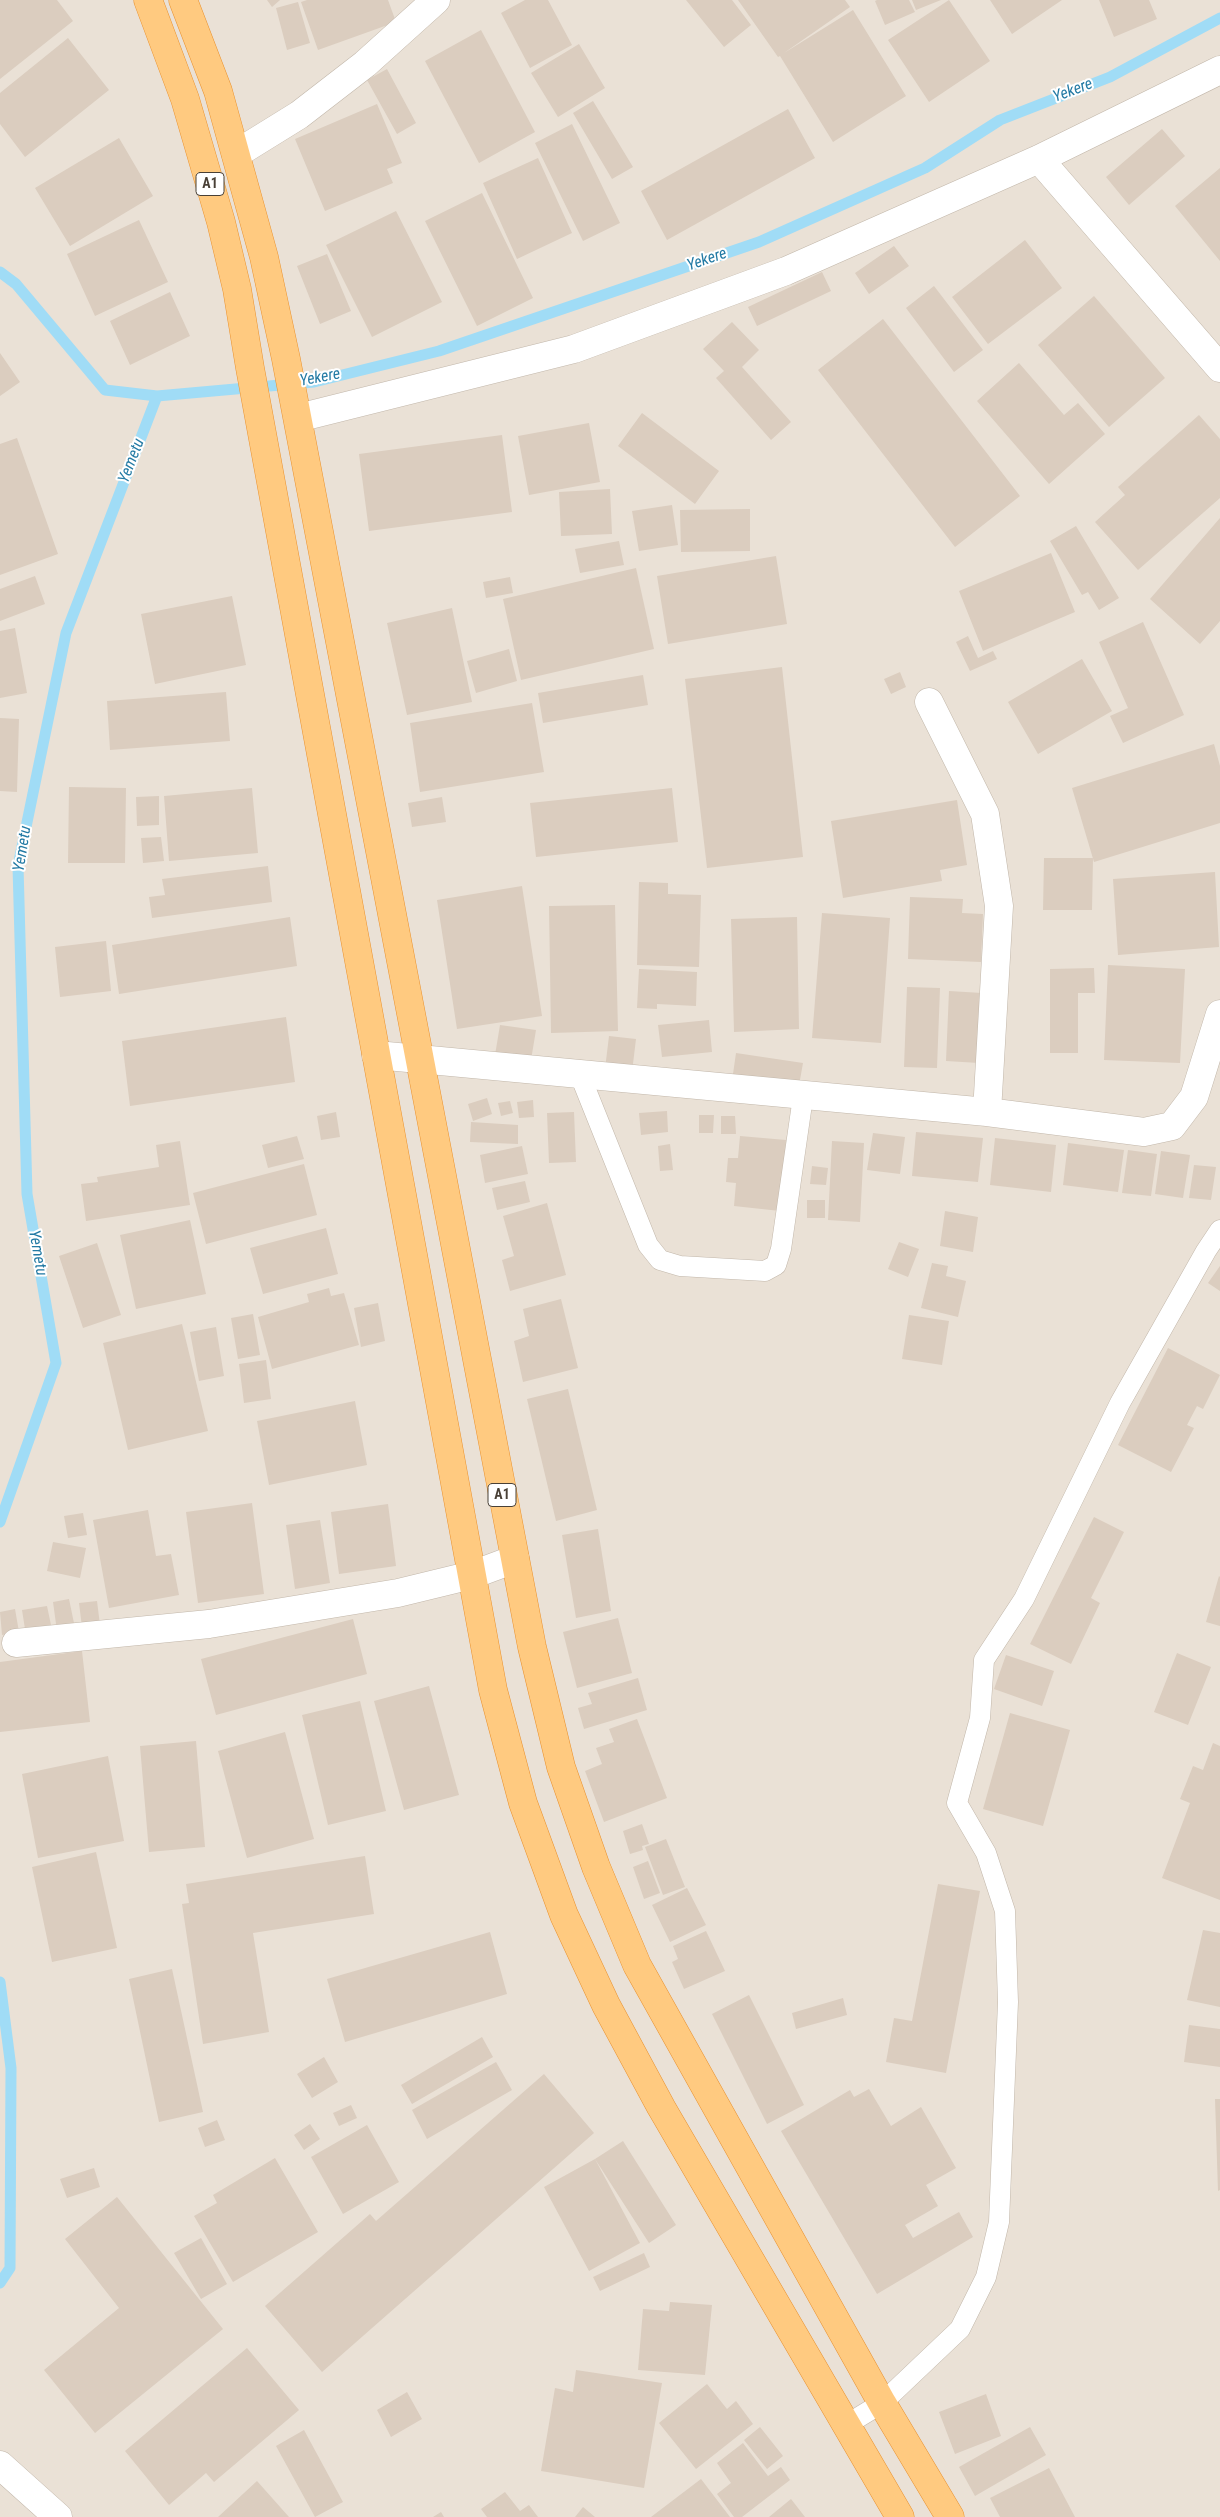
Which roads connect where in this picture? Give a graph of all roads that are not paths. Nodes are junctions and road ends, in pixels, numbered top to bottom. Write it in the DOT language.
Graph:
graph roads {
  1 [pos="148,0"];
  2 [pos="183,0"];
  3 [pos="436,0"];
  4 [pos="1220,70"];
  5 [pos="236,154"];
  6 [pos="1039,159"];
  7 [pos="1220,368"];
  8 [pos="298,418"];
  9 [pos="928,702"];
  10 [pos="1220,1014"];
  11 [pos="376,1055"];
  12 [pos="418,1059"];
  13 [pos="580,1075"];
  14 [pos="803,1097"];
  15 [pos="987,1112"];
  16 [pos="1220,1230"];
  17 [pos="515,1559"];
  18 [pos="472,1574"];
  19 [pos="16,1643"];
  20 [pos="882,2404"];
  21 [pos="846,2426"];
  22 [pos="0,2466"];
  23 [pos="58,2517"];
  24 [pos="900,2517"];
  25 [pos="950,2517"];
  1 -- 11 [label="highway, A1"];
  2 -- 5 [label="highway, A1"];
  3 -- 5 [label="street"];
  4 -- 6 [label="street"];
  5 -- 8 [label="highway, A1"];
  6 -- 7 [label="street"];
  6 -- 8 [label="street"];
  8 -- 12 [label="highway, A1"];
  9 -- 15 [label="street"];
  10 -- 15 [label="street"];
  11 -- 12 [label="street"];
  11 -- 18 [label="highway, A1"];
  12 -- 13 [label="street"];
  12 -- 17 [label="highway, A1"];
  13 -- 14 [label="street"];
  13 -- 14 [label="lane"];
  14 -- 15 [label="street"];
  16 -- 20 [label="lane"];
  17 -- 18 [label="street"];
  17 -- 20 [label="highway, A1"];
  18 -- 19 [label="street"];
  18 -- 21 [label="highway, A1"];
  20 -- 21 [label="lane"];
  20 -- 25 [label="highway, A1"];
  21 -- 24 [label="highway, A1"];
  22 -- 23 [label="street"];
}
